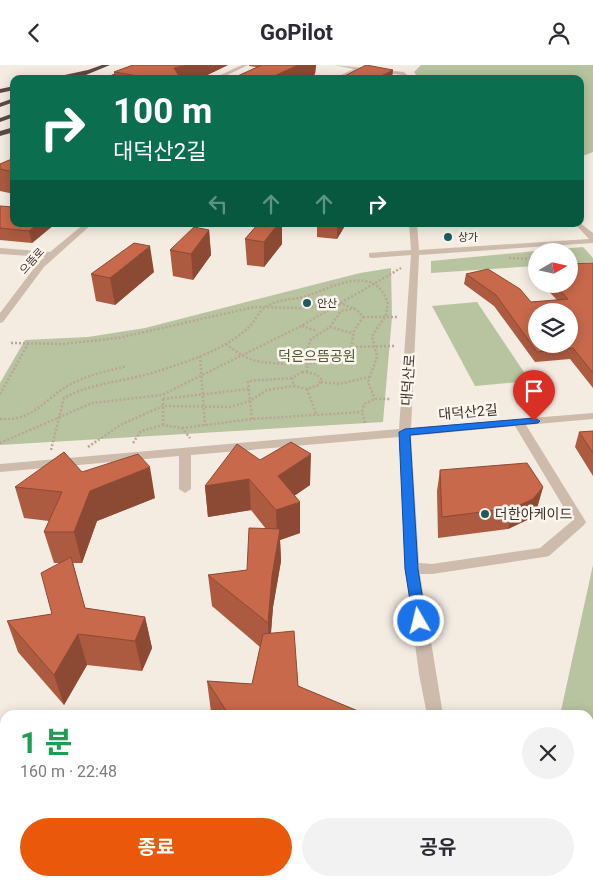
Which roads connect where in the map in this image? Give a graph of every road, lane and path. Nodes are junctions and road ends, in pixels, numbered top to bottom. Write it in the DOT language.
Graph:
graph roads {
  1 [pos="107,65"];
  2 [pos="246,65"];
  3 [pos="336,65"];
  4 [pos="370,65"];
  5 [pos="141,67"];
  6 [pos="360,68"];
  7 [pos="88,72"];
  8 [pos="128,74"];
  9 [pos="71,75"];
  10 [pos="80,75"];
  11 [pos="117,75"];
  12 [pos="223,75"];
  13 [pos="343,75"];
  14 [pos="405,75"];
  15 [pos="85,227"];
  16 [pos="414,227"];
  17 [pos="582,227"];
  18 [pos="593,239"];
  19 [pos="0,251"];
  20 [pos="415,254"];
  21 [pos="52,255"];
  22 [pos="372,255"];
  23 [pos="400,268"];
  24 [pos="373,283"];
  25 [pos="343,303"];
  26 [pos="266,306"];
  27 [pos="357,308"];
  28 [pos="363,317"];
  29 [pos="397,317"];
  30 [pos="386,318"];
  31 [pos="0,320"];
  32 [pos="301,326"];
  33 [pos="330,327"];
  34 [pos="318,331"];
  35 [pos="352,333"];
  36 [pos="11,343"];
  37 [pos="28,343"];
  38 [pos="226,344"];
  39 [pos="395,346"];
  40 [pos="352,347"];
  41 [pos="372,347"];
  42 [pos="242,355"];
  43 [pos="200,356"];
  44 [pos="306,362"];
  45 [pos="127,367"];
  46 [pos="307,372"];
  47 [pos="202,375"];
  48 [pos="369,377"];
  49 [pos="292,378"];
  50 [pos="321,382"];
  51 [pos="294,386"];
  52 [pos="249,389"];
  53 [pos="307,389"];
  54 [pos="0,394"];
  55 [pos="204,394"];
  56 [pos="162,397"];
  57 [pos="375,399"];
  58 [pos="391,399"];
  59 [pos="250,401"];
  60 [pos="163,406"];
  61 [pos="205,408"];
  62 [pos="362,412"];
  63 [pos="316,415"];
  64 [pos="593,416"];
  65 [pos="60,417"];
  66 [pos="0,419"];
  67 [pos="252,419"];
  68 [pos="518,422"];
  69 [pos="365,423"];
  70 [pos="162,425"];
  71 [pos="205,425"];
  72 [pos="182,428"];
  73 [pos="405,432"];
  74 [pos="190,438"];
  75 [pos="0,443"];
  76 [pos="133,443"];
  77 [pos="88,447"];
  78 [pos="51,450"];
  79 [pos="185,451"];
  80 [pos="0,468"];
  81 [pos="185,489"];
  82 [pos="412,569"];
  83 [pos="434,710"];
  1 -- 7 [label="highway"];
  2 -- 12 [label="street"];
  3 -- 6 [label="street"];
  4 -- 6 [label="street"];
  5 -- 8 [label="highway"];
  5 -- 11 [label="highway"];
  6 -- 13 [label="street"];
  6 -- 14 [label="street"];
  7 -- 9 [label="highway"];
  7 -- 10 [label="highway"];
  15 -- 21 [label="street, 으뜸로"];
  16 -- 20 [label="street, 대덕산로"];
  17 -- 18 [label="street"];
  18 -- 20 [label="street"];
  19 -- 21 [label="street"];
  20 -- 22 [label="street"];
  20 -- 73 [label="street, 대덕산로"];
  21 -- 31 [label="street, 으뜸로"];
  23 -- 24 [label="path"];
  24 -- 25 [label="path"];
  24 -- 26 [label="path"];
  24 -- 30 [label="path"];
  25 -- 26 [label="path"];
  25 -- 27 [label="path"];
  25 -- 32 [label="path"];
  26 -- 37 [label="path"];
  26 -- 38 [label="path"];
  27 -- 28 [label="path"];
  27 -- 33 [label="path"];
  28 -- 30 [label="path"];
  28 -- 35 [label="path"];
  29 -- 30 [label="path"];
  30 -- 41 [label="path"];
  32 -- 34 [label="path"];
  32 -- 42 [label="path"];
  33 -- 34 [label="path"];
  33 -- 35 [label="path"];
  34 -- 44 [label="path"];
  35 -- 40 [label="path"];
  36 -- 37 [label="path"];
  37 -- 54 [label="path"];
  38 -- 42 [label="path"];
  38 -- 43 [label="path"];
  39 -- 41 [label="path"];
  40 -- 41 [label="path"];
  40 -- 44 [label="path"];
  41 -- 48 [label="path"];
  42 -- 44 [label="path"];
  42 -- 47 [label="path"];
  43 -- 47 [label="path"];
  43 -- 65 [label="path"];
  44 -- 46 [label="path"];
  45 -- 66 [label="path"];
  46 -- 49 [label="path"];
  46 -- 50 [label="path"];
  47 -- 55 [label="path"];
  47 -- 56 [label="path"];
  48 -- 50 [label="path"];
  48 -- 57 [label="path"];
  49 -- 51 [label="path"];
  49 -- 52 [label="path"];
  50 -- 53 [label="path"];
  51 -- 53 [label="path"];
  51 -- 59 [label="path"];
  52 -- 55 [label="path"];
  52 -- 59 [label="path"];
  53 -- 63 [label="path"];
  55 -- 56 [label="path"];
  55 -- 61 [label="path"];
  56 -- 60 [label="path"];
  56 -- 65 [label="path"];
  57 -- 58 [label="path"];
  57 -- 62 [label="path"];
  59 -- 61 [label="path"];
  59 -- 67 [label="path"];
  60 -- 61 [label="path"];
  60 -- 70 [label="path"];
  60 -- 77 [label="path"];
  61 -- 71 [label="path"];
  62 -- 63 [label="path"];
  62 -- 69 [label="path"];
  63 -- 67 [label="path"];
  64 -- 68 [label="street, 대덕산2길"];
  65 -- 75 [label="path"];
  65 -- 78 [label="path"];
  67 -- 71 [label="path"];
  68 -- 73 [label="street, 대덕산2길"];
  68 -- 82 [label="street"];
  70 -- 72 [label="path"];
  70 -- 76 [label="path"];
  71 -- 72 [label="path"];
  72 -- 74 [label="path"];
  73 -- 79 [label="street, 대덕산2길"];
  73 -- 82 [label="street, 대덕산로"];
  79 -- 80 [label="street, 대덕산2길"];
  79 -- 81 [label="street"];
  82 -- 83 [label="street, 대덕산로"];
}
